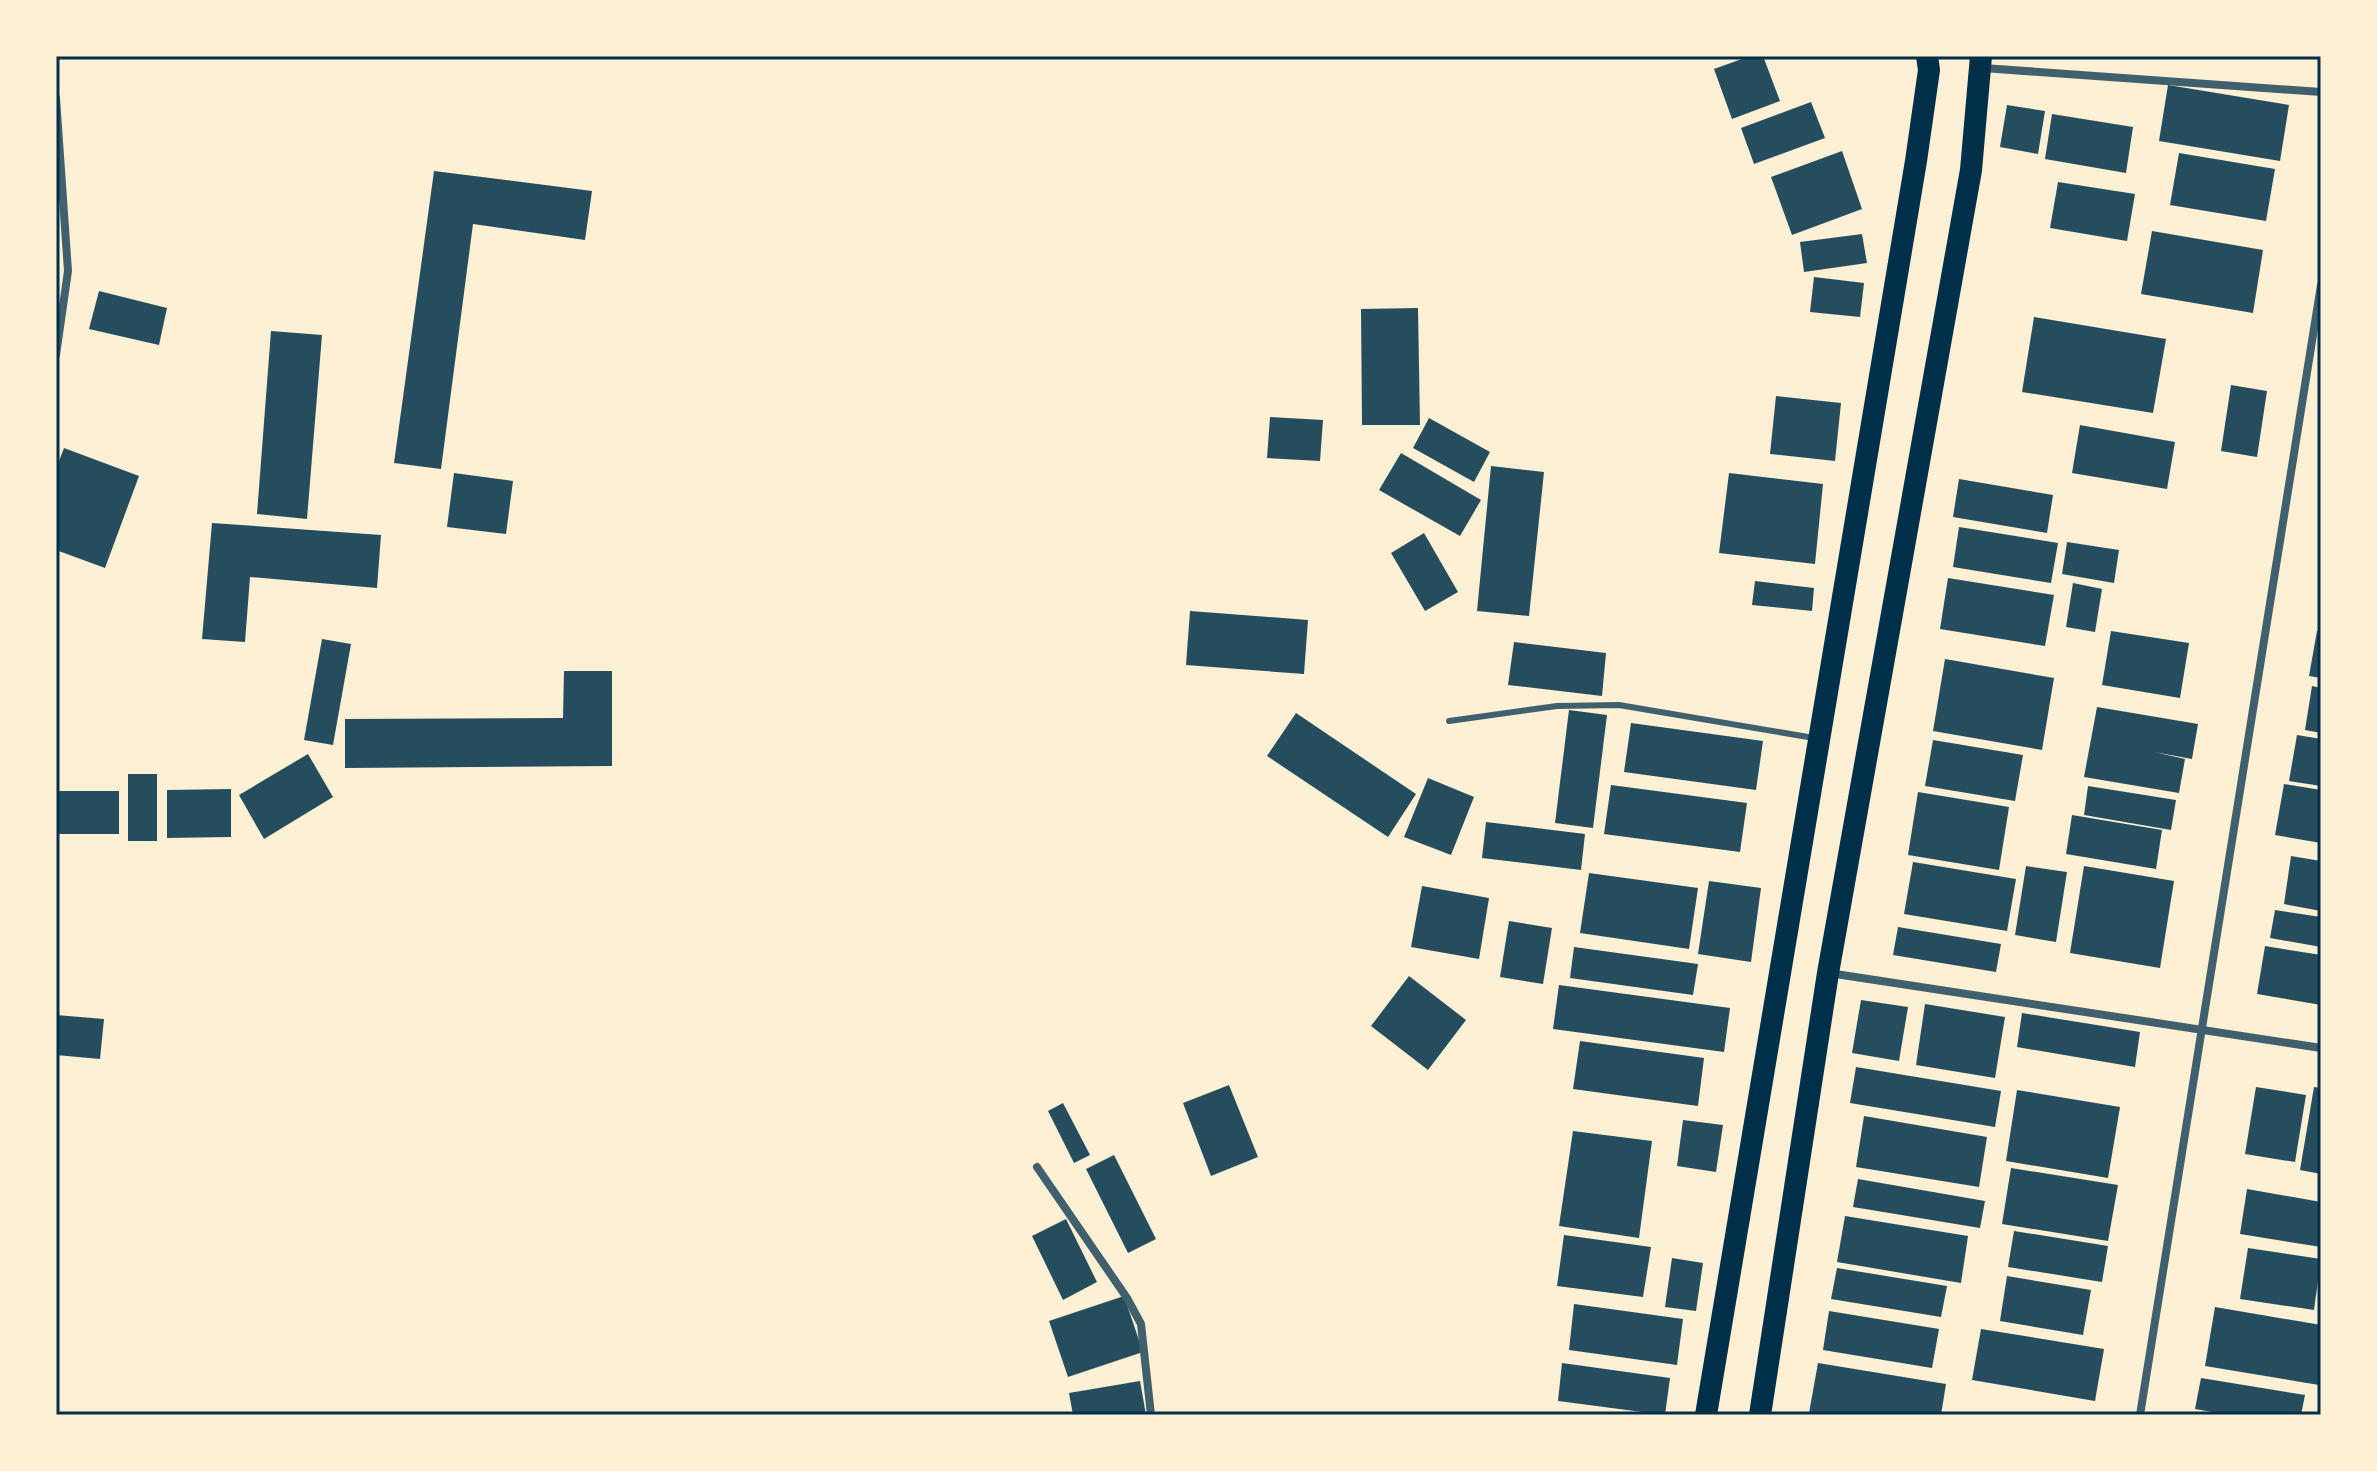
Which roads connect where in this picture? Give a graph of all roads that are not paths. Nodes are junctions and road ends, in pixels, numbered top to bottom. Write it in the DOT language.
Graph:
graph roads {
  1 [pos="1927,56"];
  2 [pos="1982,62"];
  3 [pos="2321,92"];
  4 [pos="56,98"];
  5 [pos="2321,285"];
  6 [pos="56,355"];
  7 [pos="1449,721"];
  8 [pos="1820,739"];
  9 [pos="1828,973"];
  10 [pos="2202,1029"];
  11 [pos="2321,1048"];
  12 [pos="1037,1167"];
  13 [pos="1151,1415"];
  14 [pos="1706,1415"];
  15 [pos="1760,1415"];
  16 [pos="2140,1415"];
  1 -- 8 [label="highway"];
  2 -- 3 [label="street"];
  2 -- 9 [label="highway"];
  4 -- 6 [label="street"];
  5 -- 10 [label="street"];
  7 -- 8 [label="lane"];
  8 -- 14 [label="highway"];
  9 -- 10 [label="street"];
  9 -- 15 [label="highway"];
  10 -- 11 [label="street"];
  10 -- 16 [label="street"];
  12 -- 13 [label="street"];
}
